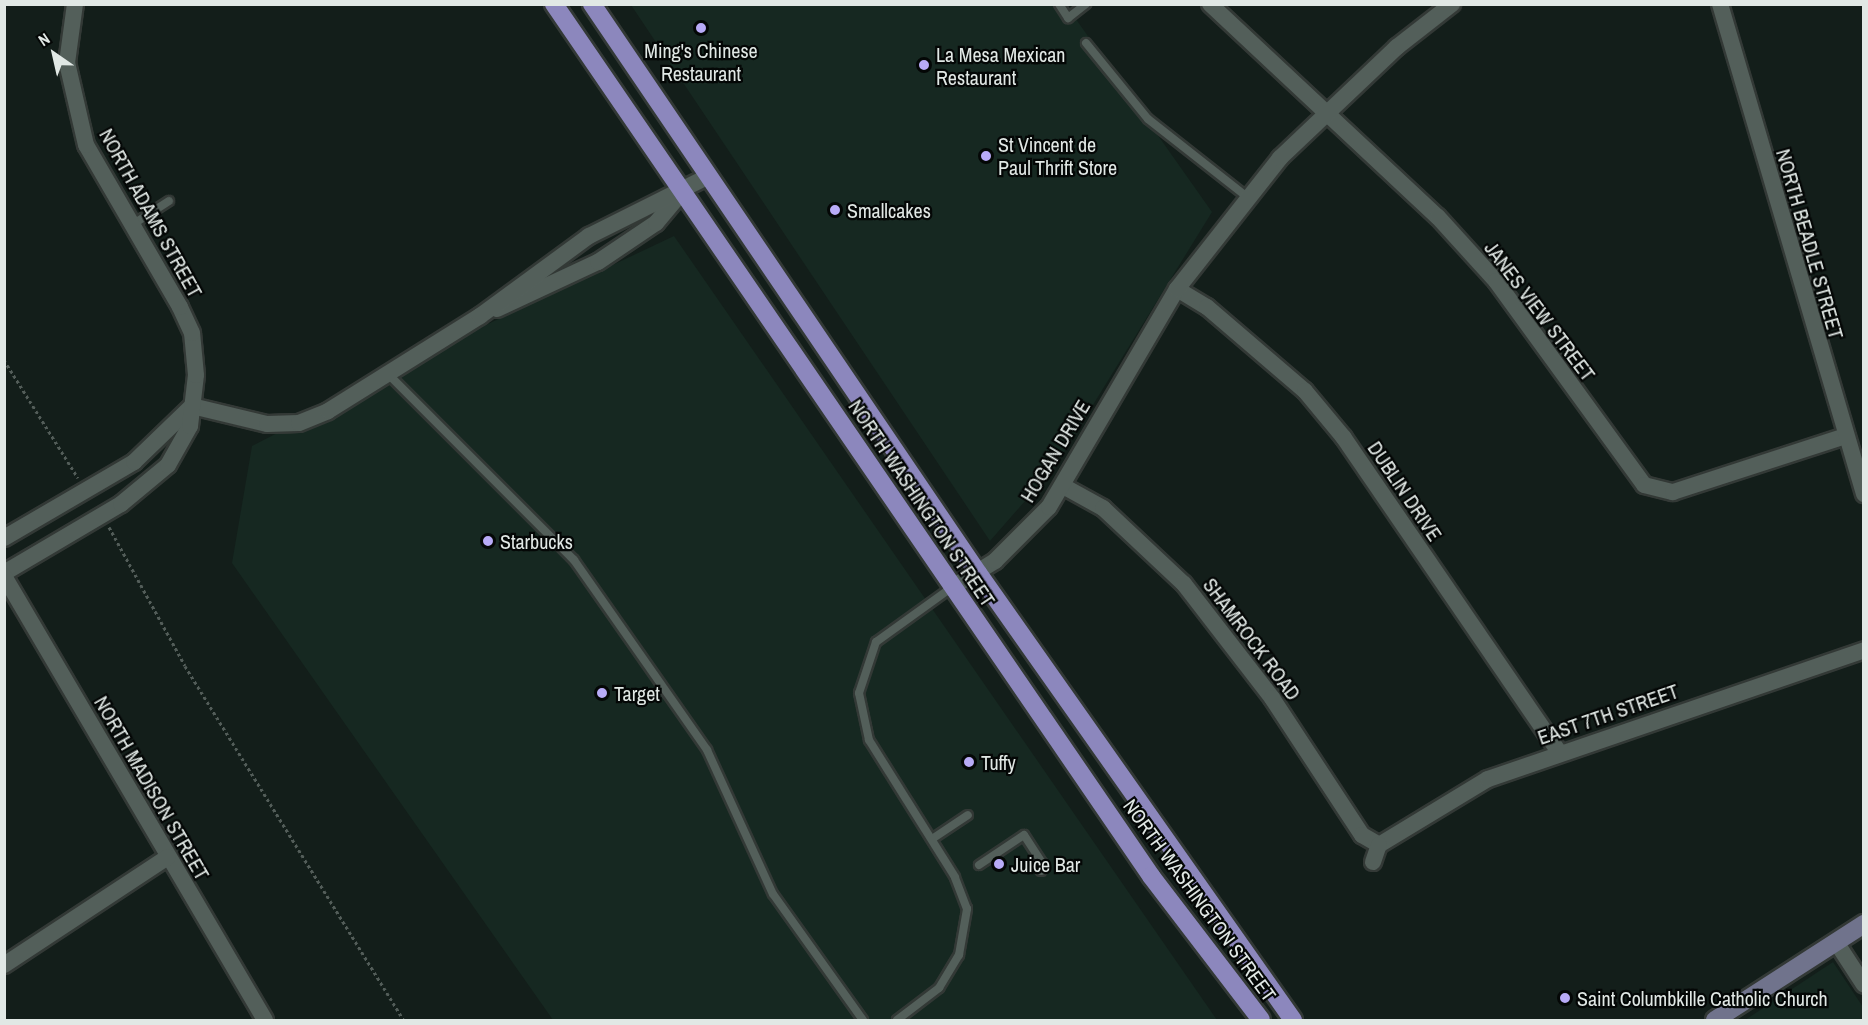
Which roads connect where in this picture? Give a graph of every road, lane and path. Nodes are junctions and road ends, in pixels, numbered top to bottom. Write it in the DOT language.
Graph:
graph roads {
  1 [pos="75,4"];
  2 [pos="554,4"];
  3 [pos="592,4"];
  4 [pos="1059,4"];
  5 [pos="1086,4"];
  6 [pos="1210,4"];
  7 [pos="1452,4"];
  8 [pos="1719,4"];
  9 [pos="1086,43"];
  10 [pos="1325,111"];
  11 [pos="706,177"];
  12 [pos="681,192"];
  13 [pos="1247,197"];
  14 [pos="169,201"];
  15 [pos="132,225"];
  16 [pos="1177,289"];
  17 [pos="480,316"];
  18 [pos="4,360"];
  19 [pos="388,374"];
  20 [pos="192,406"];
  21 [pos="1845,436"];
  22 [pos="1063,486"];
  23 [pos="86,491"];
  24 [pos="1863,494"];
  25 [pos="102,515"];
  26 [pos="4,538"];
  27 [pos="978,573"];
  28 [pos="4,574"];
  29 [pos="951,588"];
  30 [pos="1863,650"];
  31 [pos="1559,752"];
  32 [pos="968,815"];
  33 [pos="932,839"];
  34 [pos="1379,845"];
  35 [pos="168,857"];
  36 [pos="1373,862"];
  37 [pos="979,866"];
  38 [pos="1041,871"];
  39 [pos="1863,924"];
  40 [pos="1836,942"];
  41 [pos="4,965"];
  42 [pos="1863,985"];
  43 [pos="265,1020"];
  44 [pos="404,1020"];
  45 [pos="863,1020"];
  46 [pos="897,1020"];
  47 [pos="1261,1020"];
  48 [pos="1293,1020"];
  49 [pos="1715,1020"];
  1 -- 15 [label="street, NORTH ADAMS STREET"];
  2 -- 12 [label="main road, NORTH WASHINGTON STREET"];
  3 -- 11 [label="main road, NORTH WASHINGTON STREET"];
  4 -- 5 [label="lane"];
  6 -- 10 [label="street, JANES VIEW STREET"];
  7 -- 10 [label="street, HOGAN DRIVE"];
  8 -- 21 [label="street, NORTH BEADLE STREET"];
  9 -- 13 [label="lane"];
  10 -- 13 [label="street, HOGAN DRIVE"];
  10 -- 21 [label="street, JANES VIEW STREET"];
  11 -- 12 [label="street"];
  11 -- 27 [label="main road, NORTH WASHINGTON STREET"];
  12 -- 17 [label="street"];
  12 -- 17 [label="street"];
  12 -- 29 [label="main road, NORTH WASHINGTON STREET"];
  13 -- 16 [label="street, HOGAN DRIVE"];
  14 -- 15 [label="lane"];
  15 -- 20 [label="street, NORTH ADAMS STREET"];
  16 -- 22 [label="street, HOGAN DRIVE"];
  16 -- 31 [label="street, DUBLIN DRIVE"];
  17 -- 19 [label="street"];
  18 -- 23 [label="path"];
  19 -- 20 [label="street"];
  19 -- 45 [label="lane"];
  20 -- 23 [label="street"];
  20 -- 25 [label="street, NORTH ADAMS STREET"];
  21 -- 24 [label="street, NORTH BEADLE STREET"];
  22 -- 27 [label="street, HOGAN DRIVE"];
  22 -- 34 [label="street, SHAMROCK ROAD"];
  23 -- 26 [label="street"];
  25 -- 28 [label="street, NORTH ADAMS STREET"];
  25 -- 44 [label="path"];
  27 -- 29 [label="street, HOGAN DRIVE"];
  27 -- 48 [label="main road, NORTH WASHINGTON STREET"];
  28 -- 35 [label="street, NORTH MADISON STREET"];
  29 -- 33 [label="lane, HOGAN DRIVE"];
  29 -- 47 [label="main road, NORTH WASHINGTON STREET"];
  30 -- 31 [label="street, EAST 7TH STREET"];
  31 -- 34 [label="street, EAST 7TH STREET"];
  32 -- 33 [label="lane"];
  33 -- 46 [label="lane, HOGAN DRIVE"];
  34 -- 36 [label="street"];
  35 -- 41 [label="street"];
  35 -- 43 [label="street, NORTH MADISON STREET"];
  37 -- 38 [label="lane"];
  39 -- 40 [label="main road"];
  40 -- 42 [label="street"];
  40 -- 49 [label="main road"];
}
